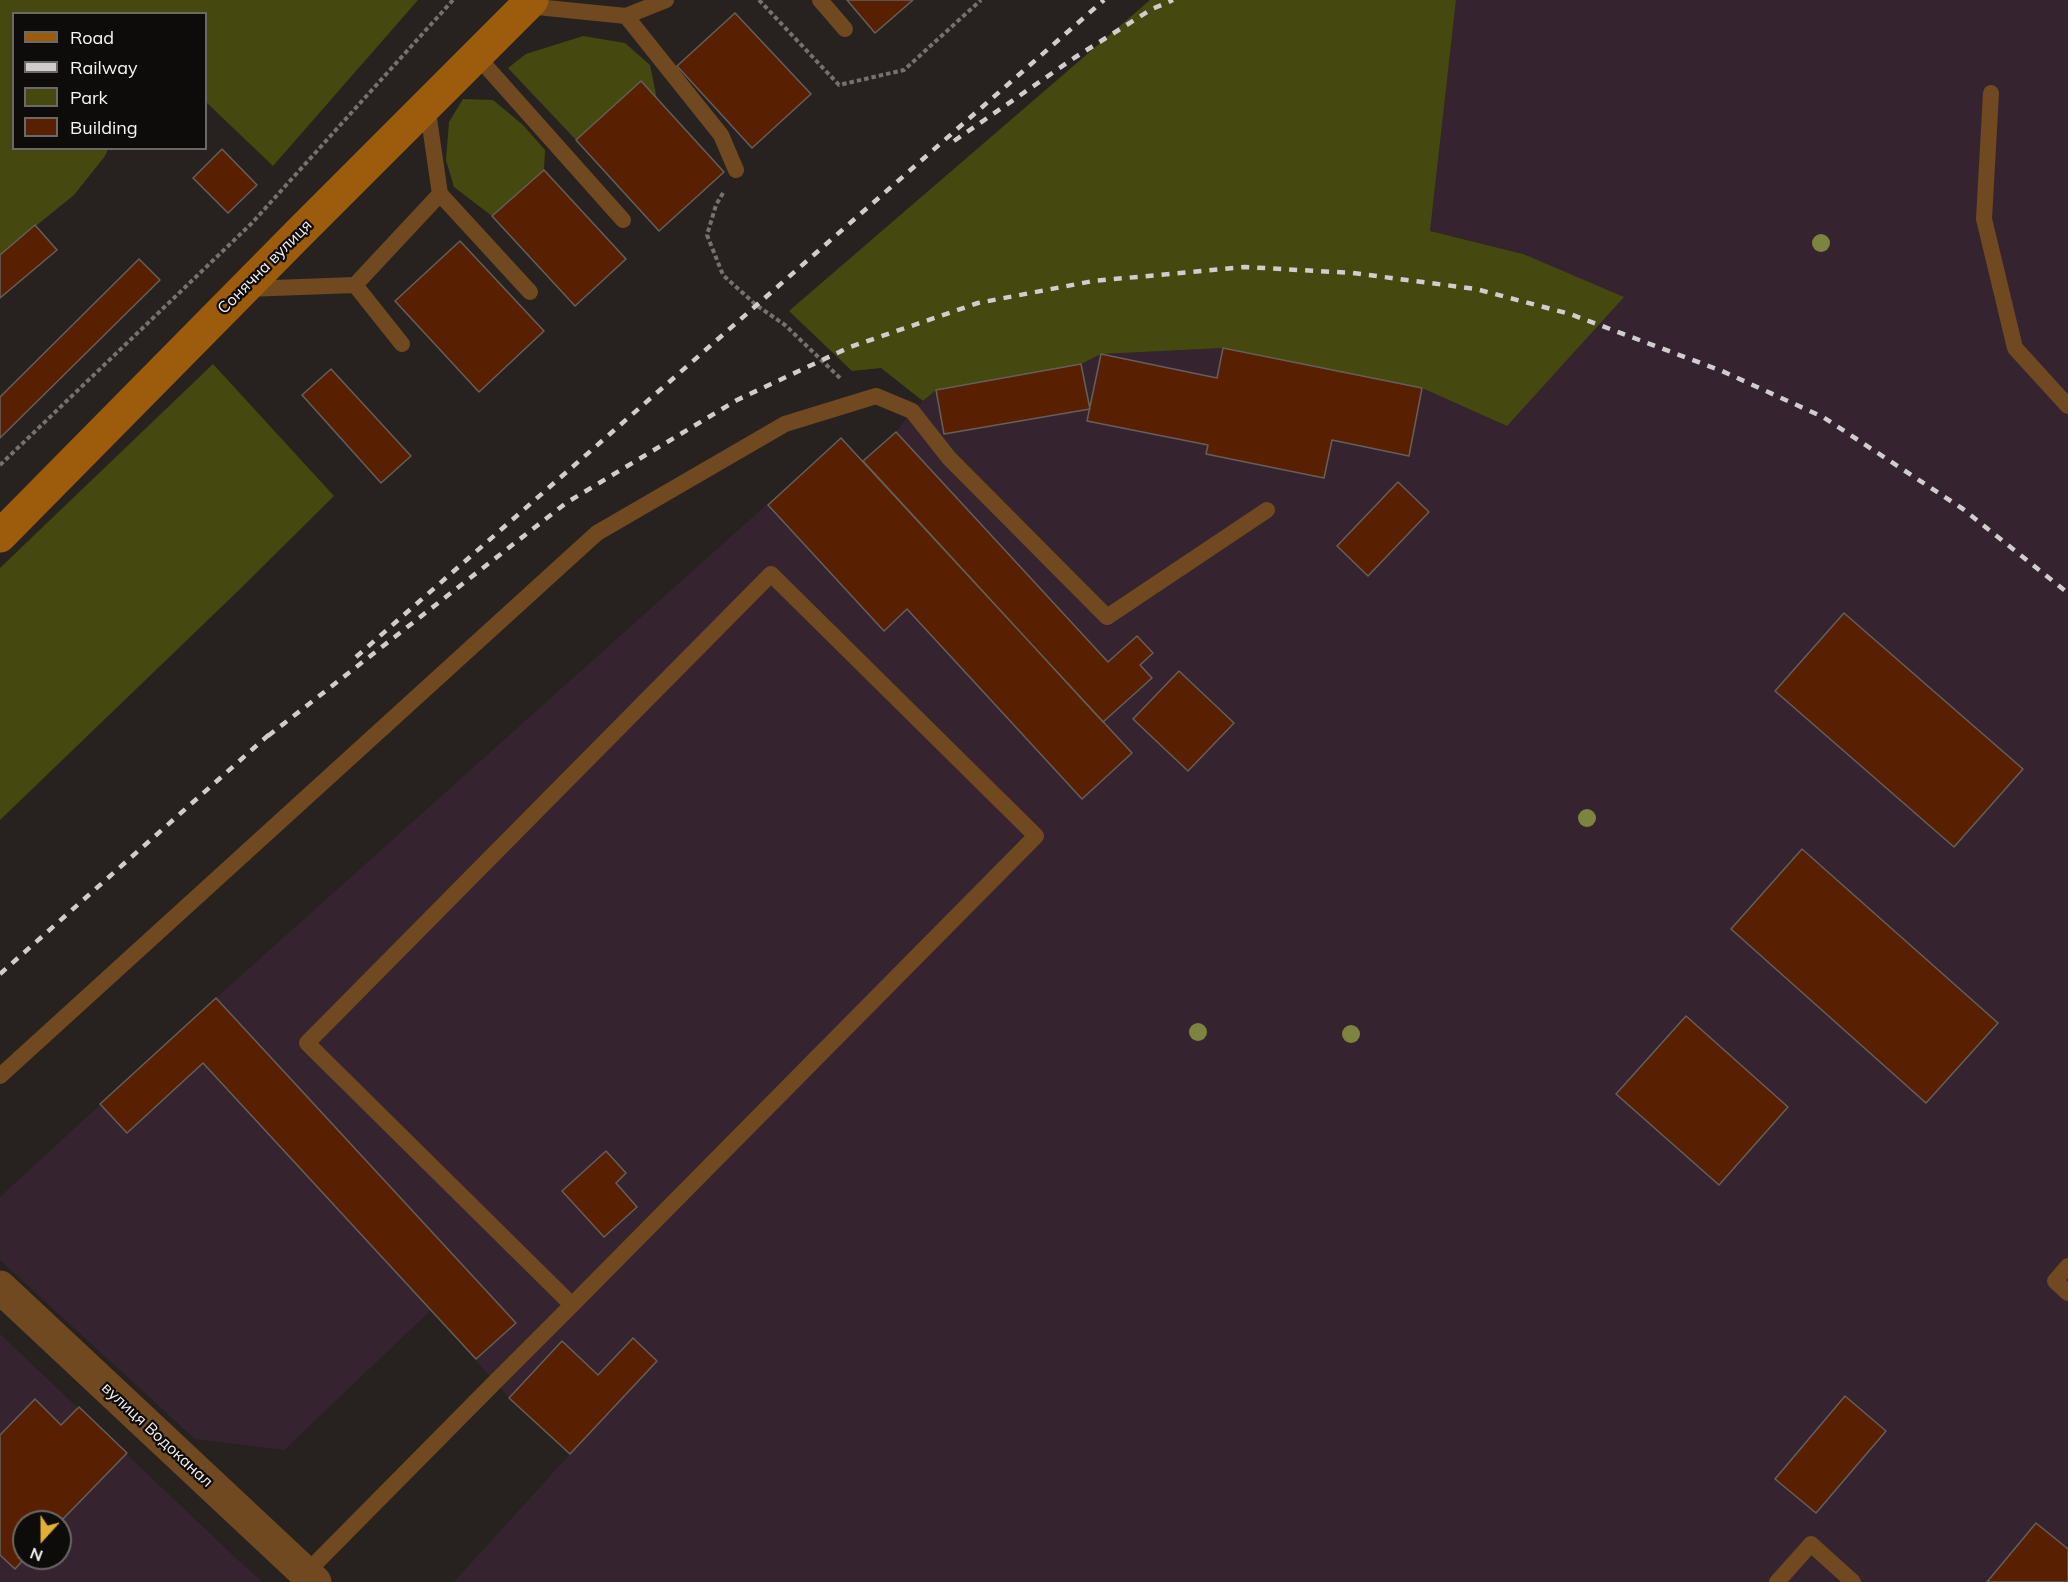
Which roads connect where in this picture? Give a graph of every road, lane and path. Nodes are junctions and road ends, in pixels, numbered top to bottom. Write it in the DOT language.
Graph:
graph roads {
  1 [pos="453,0"];
  2 [pos="666,0"];
  3 [pos="820,0"];
  4 [pos="529,3"];
  5 [pos="626,16"];
  6 [pos="845,29"];
  7 [pos="476,56"];
  8 [pos="1991,93"];
  9 [pos="427,105"];
  10 [pos="735,170"];
  11 [pos="440,194"];
  12 [pos="623,220"];
  13 [pos="355,285"];
  14 [pos="243,289"];
  15 [pos="530,292"];
  16 [pos="402,344"];
  17 [pos="861,401"];
  18 [pos="2068,406"];
  19 [pos="0,465"];
  20 [pos="1267,510"];
  21 [pos="0,536"];
  22 [pos="0,1077"];
  23 [pos="2068,1266"];
  24 [pos="0,1287"];
  25 [pos="2068,1293"];
  26 [pos="572,1305"];
  27 [pos="310,1578"];
  28 [pos="1777,1582"];
  29 [pos="1854,1582"];
  1 -- 19 [label="path"];
  2 -- 5 [label="lane"];
  3 -- 6 [label="lane"];
  4 -- 5 [label="lane"];
  4 -- 7 [label="street, Сонячна вулиця"];
  5 -- 10 [label="lane"];
  7 -- 9 [label="street, Сонячна вулиця"];
  7 -- 12 [label="lane"];
  8 -- 18 [label="lane"];
  9 -- 11 [label="lane"];
  9 -- 14 [label="street, Сонячна вулиця"];
  10 -- 17 [label="path"];
  11 -- 13 [label="lane"];
  11 -- 15 [label="lane"];
  13 -- 14 [label="lane"];
  13 -- 16 [label="lane"];
  14 -- 21 [label="street, Сонячна вулиця"];
  17 -- 20 [label="lane"];
  17 -- 22 [label="lane"];
  23 -- 25 [label="lane"];
  24 -- 27 [label="street, вулиця Водоканал"];
  26 -- 26 [label="lane"];
  26 -- 27 [label="lane"];
  28 -- 29 [label="lane"];
}
